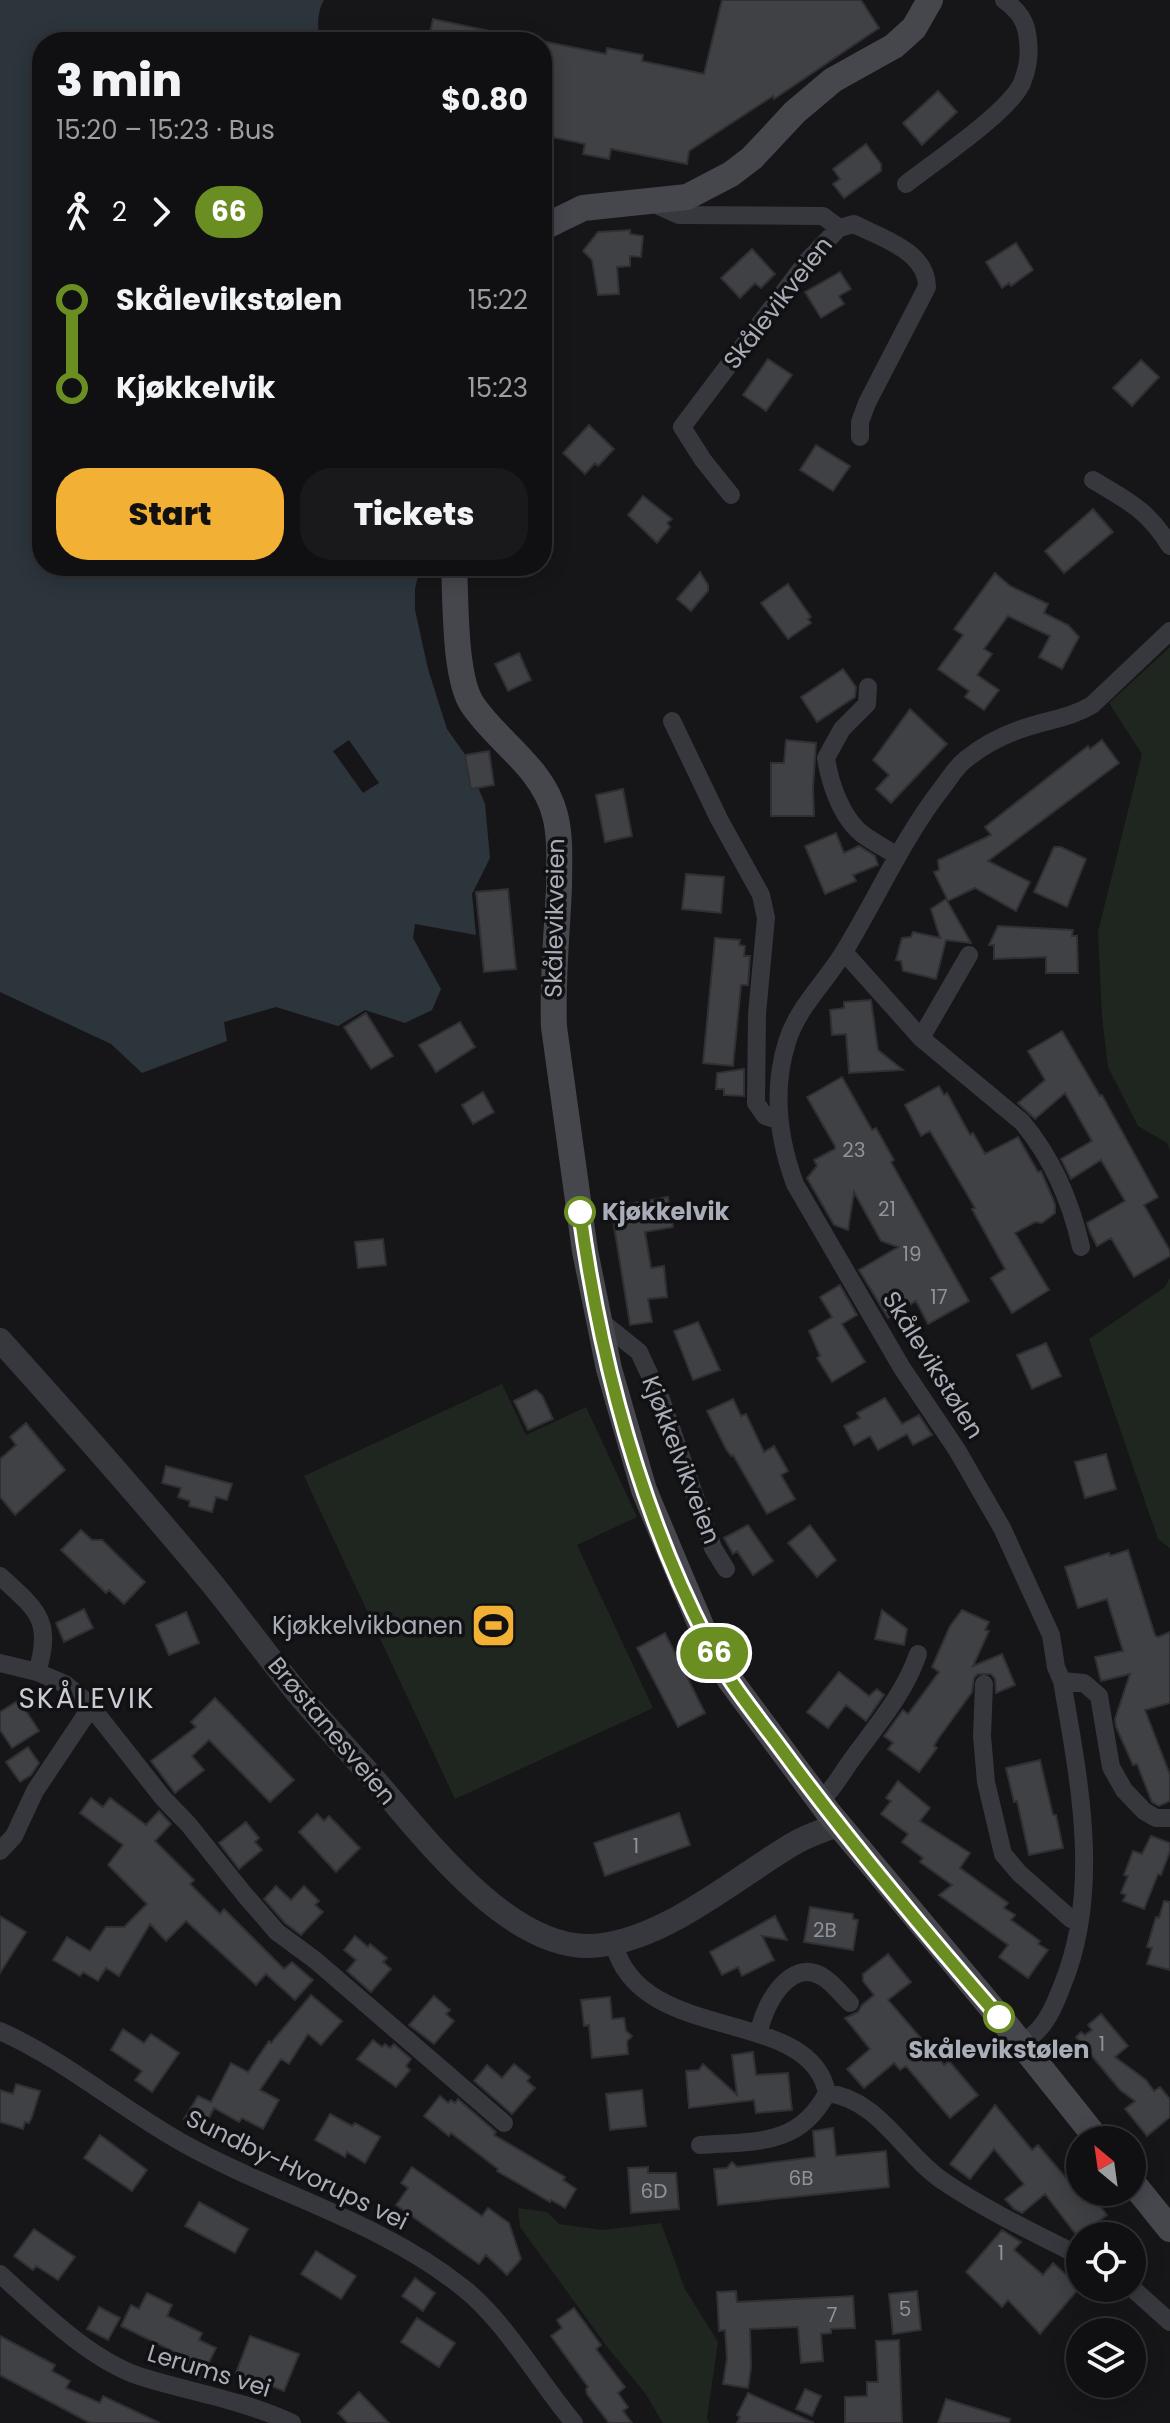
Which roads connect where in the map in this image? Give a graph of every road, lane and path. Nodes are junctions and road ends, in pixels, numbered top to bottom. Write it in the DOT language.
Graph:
graph roads {
  1 [pos="930,0"];
  2 [pos="1004,0"];
  3 [pos="906,184"];
  4 [pos="645,200"];
  5 [pos="552,223"];
  6 [pos="839,228"];
  7 [pos="860,437"];
  8 [pos="1093,480"];
  9 [pos="731,495"];
  10 [pos="1170,546"];
  11 [pos="455,576"];
  12 [pos="1170,631"];
  13 [pos="868,687"];
  14 [pos="672,721"];
  15 [pos="897,856"];
  16 [pos="844,952"];
  17 [pos="969,955"];
  18 [pos="921,1038"];
  19 [pos="779,1120"];
  20 [pos="1081,1247"];
  21 [pos="585,1251"];
  22 [pos="598,1323"];
  23 [pos="0,1340"];
  24 [pos="726,1569"];
  25 [pos="0,1576"];
  26 [pos="918,1654"];
  27 [pos="0,1663"];
  28 [pos="37,1672"];
  29 [pos="1062,1681"];
  30 [pos="984,1684"];
  31 [pos="89,1704"];
  32 [pos="819,1802"];
  33 [pos="1170,1818"];
  34 [pos="837,1825"];
  35 [pos="0,1851"];
  36 [pos="1079,1923"];
  37 [pos="614,1944"];
  38 [pos="850,2003"];
  39 [pos="0,2031"];
  40 [pos="759,2034"];
  41 [pos="1020,2045"];
  42 [pos="827,2093"];
  43 [pos="504,2123"];
  44 [pos="1087,2126"];
  45 [pos="700,2145"];
  46 [pos="1146,2199"];
  47 [pos="1170,2229"];
  48 [pos="1066,2248"];
  49 [pos="0,2274"];
  50 [pos="1146,2301"];
  51 [pos="1170,2322"];
  52 [pos="292,2423"];
  53 [pos="574,2423"];
  1 -- 4 [label="main road, Skålevikveien"];
  2 -- 3 [label="street"];
  4 -- 5 [label="main road, Skålevikveien"];
  4 -- 6 [label="street, Skålevikveien"];
  6 -- 7 [label="street, Skålevikveien"];
  6 -- 9 [label="street, Skålevikveien"];
  8 -- 10 [label="street"];
  11 -- 21 [label="main road, Skålevikveien"];
  12 -- 15 [label="street, Skålevikstølen"];
  13 -- 15 [label="street"];
  14 -- 19 [label="street"];
  15 -- 16 [label="street, Skålevikstølen"];
  16 -- 18 [label="street"];
  16 -- 19 [label="street, Skålevikstølen"];
  17 -- 18 [label="street"];
  18 -- 20 [label="street"];
  19 -- 29 [label="street, Skålevikstølen"];
  21 -- 22 [label="main road, Kjøkkelvikveien"];
  22 -- 24 [label="street, Kjøkkelvikveien"];
  22 -- 32 [label="main road, Kjøkkelvikveien"];
  23 -- 37 [label="street, Brøstanesveien"];
  25 -- 28 [label="street"];
  26 -- 32 [label="street"];
  27 -- 28 [label="street"];
  28 -- 31 [label="street"];
  29 -- 33 [label="street"];
  29 -- 36 [label="street, Skålevikstølen"];
  30 -- 36 [label="street"];
  31 -- 35 [label="street"];
  31 -- 43 [label="street"];
  32 -- 34 [label="main road, Kjøkkelvikveien"];
  34 -- 37 [label="street, Brøstanesveien"];
  34 -- 41 [label="main road, Kjøkkelvikveien"];
  36 -- 41 [label="street, Skålevikstølen"];
  37 -- 40 [label="street"];
  38 -- 40 [label="street"];
  39 -- 53 [label="street, Sundby-Hvorups vei"];
  40 -- 42 [label="street"];
  41 -- 44 [label="main road, Kjøkkelvikveien"];
  42 -- 45 [label="street"];
  42 -- 48 [label="street"];
  46 -- 47 [label="main road"];
  49 -- 52 [label="street, Lerums vei"];
  50 -- 51 [label="street"];
}
